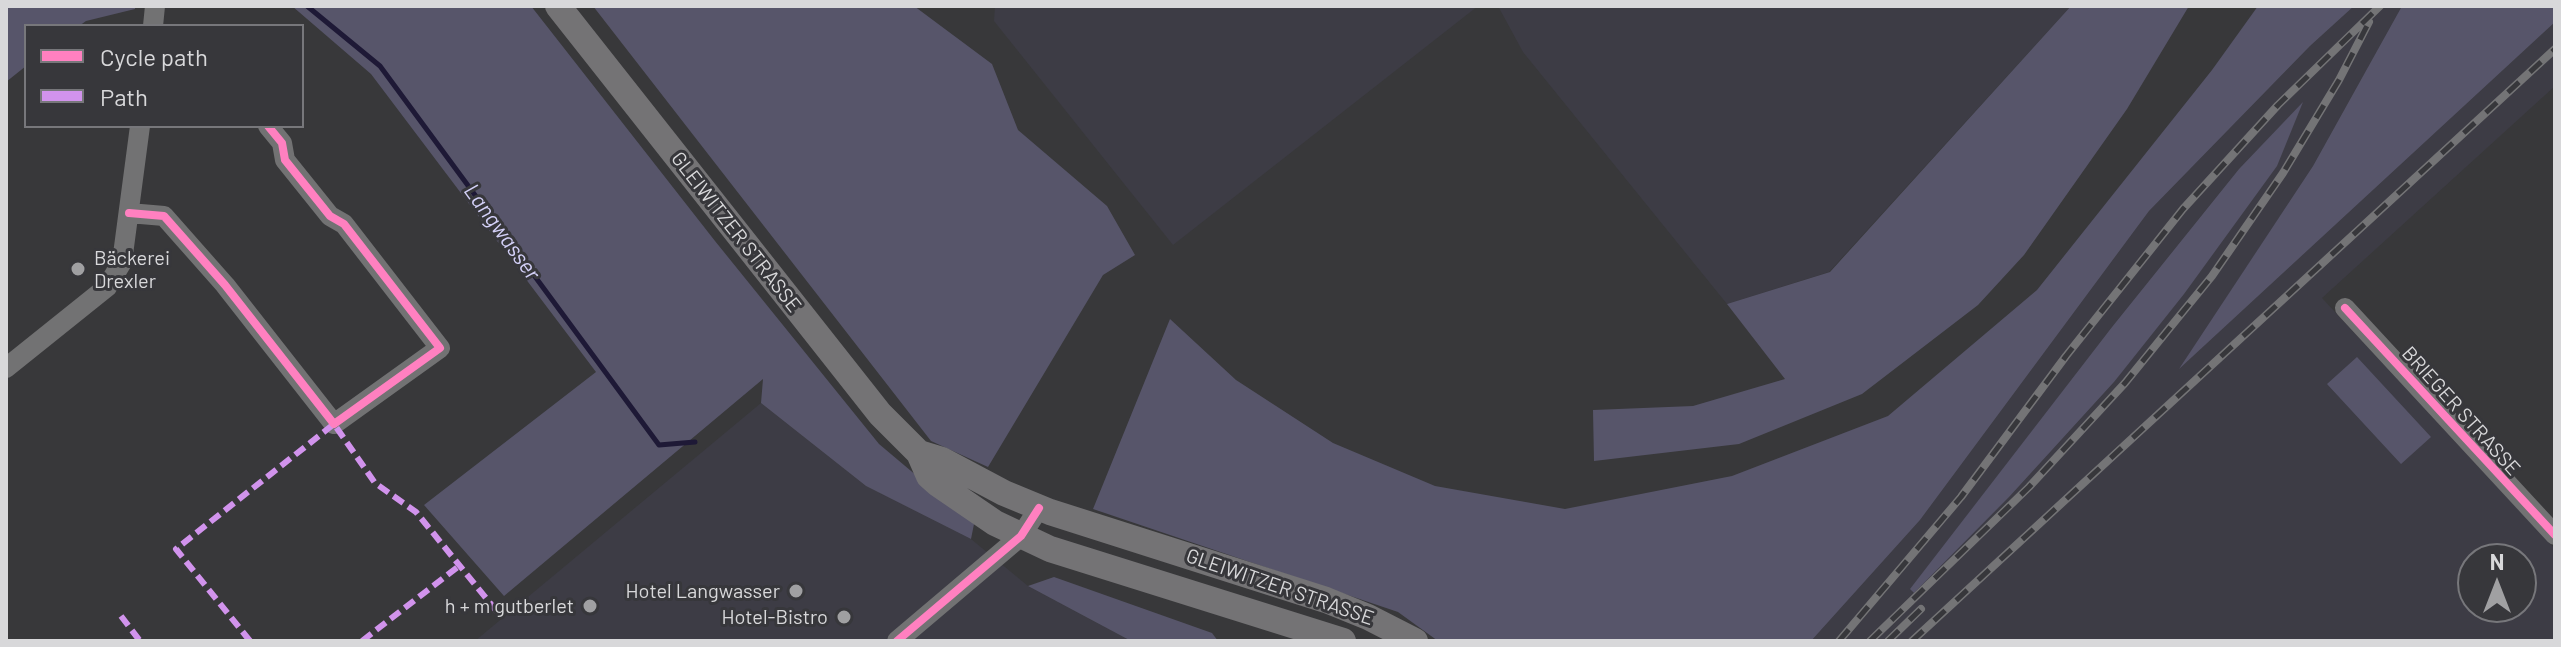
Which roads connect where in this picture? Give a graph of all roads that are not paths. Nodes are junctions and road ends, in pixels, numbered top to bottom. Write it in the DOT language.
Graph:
graph roads {
  1 [pos="558,6"];
  2 [pos="140,128"];
  3 [pos="270,128"];
  4 [pos="129,213"];
  5 [pos="2345,308"];
  6 [pos="6,368"];
  7 [pos="919,453"];
  8 [pos="1039,508"];
  9 [pos="2555,535"];
  10 [pos="1021,536"];
  11 [pos="897,641"];
  12 [pos="1343,641"];
  13 [pos="1415,641"];
  1 -- 7 [label="main road, GLEIWITZER STRASSE"];
  2 -- 4 [label="street"];
  3 -- 4 [label="street"];
  4 -- 6 [label="street"];
  5 -- 9 [label="street, BRIEGER STRASSE"];
  7 -- 8 [label="main road, GLEIWITZER STRASSE"];
  7 -- 10 [label="main road, GLEIWITZER STRASSE"];
  8 -- 10 [label="street"];
  8 -- 13 [label="main road, GLEIWITZER STRASSE"];
  10 -- 11 [label="street"];
  10 -- 12 [label="main road, GLEIWITZER STRASSE"];
}
